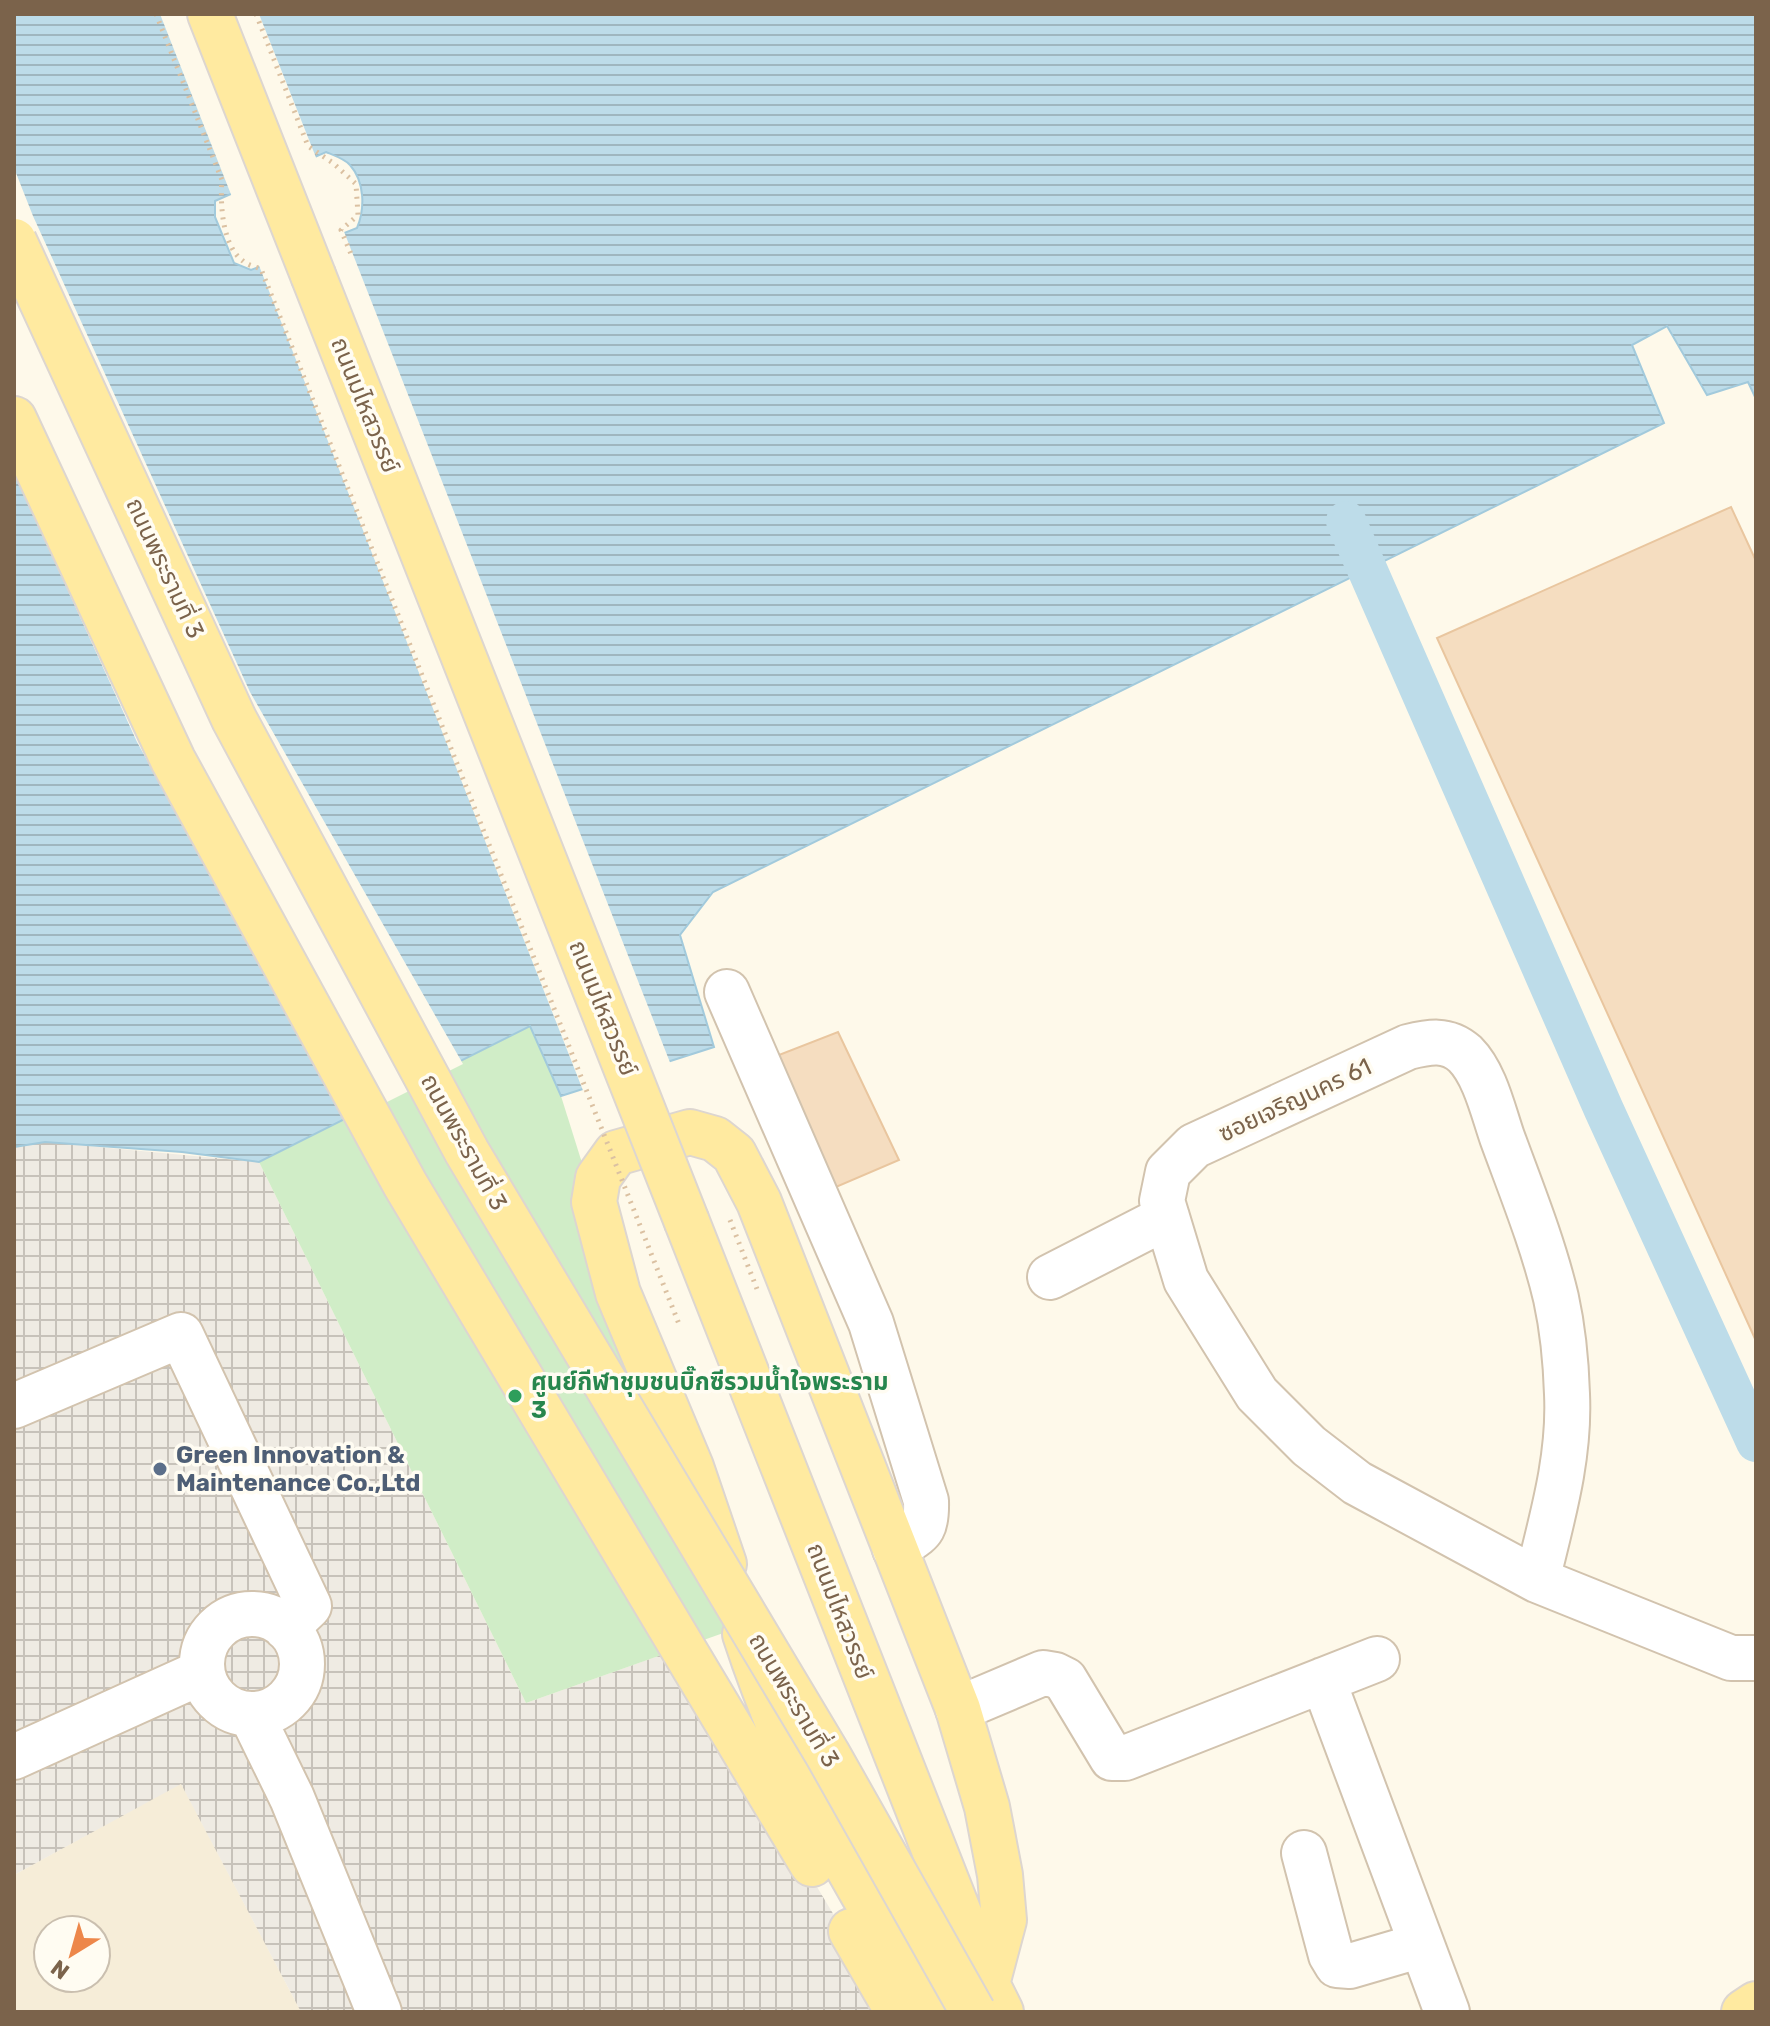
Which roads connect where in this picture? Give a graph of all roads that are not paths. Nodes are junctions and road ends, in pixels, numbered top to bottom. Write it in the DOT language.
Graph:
graph roads {
  1 [pos="210,14"];
  2 [pos="14,241"];
  3 [pos="14,419"];
  4 [pos="727,992"];
  5 [pos="1167,1217"];
  6 [pos="1050,1277"];
  7 [pos="14,1406"];
  8 [pos="895,1549"];
  9 [pos="1537,1580"];
  10 [pos="286,1628"];
  11 [pos="1756,1658"];
  12 [pos="1377,1659"];
  13 [pos="202,1672"];
  14 [pos="1323,1680"];
  15 [pos="958,1709"];
  16 [pos="251,1714"];
  17 [pos="14,1757"];
  18 [pos="1304,1853"];
  19 [pos="1422,1945"];
  20 [pos="990,2004"];
  21 [pos="1756,2004"];
  22 [pos="379,2012"];
  23 [pos="898,2012"];
  24 [pos="936,2012"];
  25 [pos="1447,2012"];
  26 [pos="1744,2012"];
  1 -- 20 [label="main road, ถนนมไหสวรรย์, bridge"];
  2 -- 20 [label="main road, ถนนพระรามที่ 3, bridge"];
  3 -- 23 [label="main road"];
  4 -- 8 [label="street"];
  5 -- 6 [label="street"];
  5 -- 9 [label="street, ซอยเจริญนคร 61"];
  5 -- 9 [label="street, ซอยเจริญนคร 61"];
  7 -- 10 [label="street"];
  8 -- 15 [label="main road"];
  8 -- 24 [label="main road"];
  9 -- 11 [label="street, ซอยเจริญนคร 61"];
  10 -- 13 [label="street"];
  10 -- 16 [label="street"];
  12 -- 14 [label="street"];
  13 -- 16 [label="street"];
  13 -- 17 [label="street"];
  14 -- 15 [label="street"];
  14 -- 19 [label="street"];
  15 -- 20 [label="main road"];
  16 -- 22 [label="street"];
  18 -- 19 [label="street"];
  19 -- 25 [label="street"];
  21 -- 26 [label="main road"];
}
